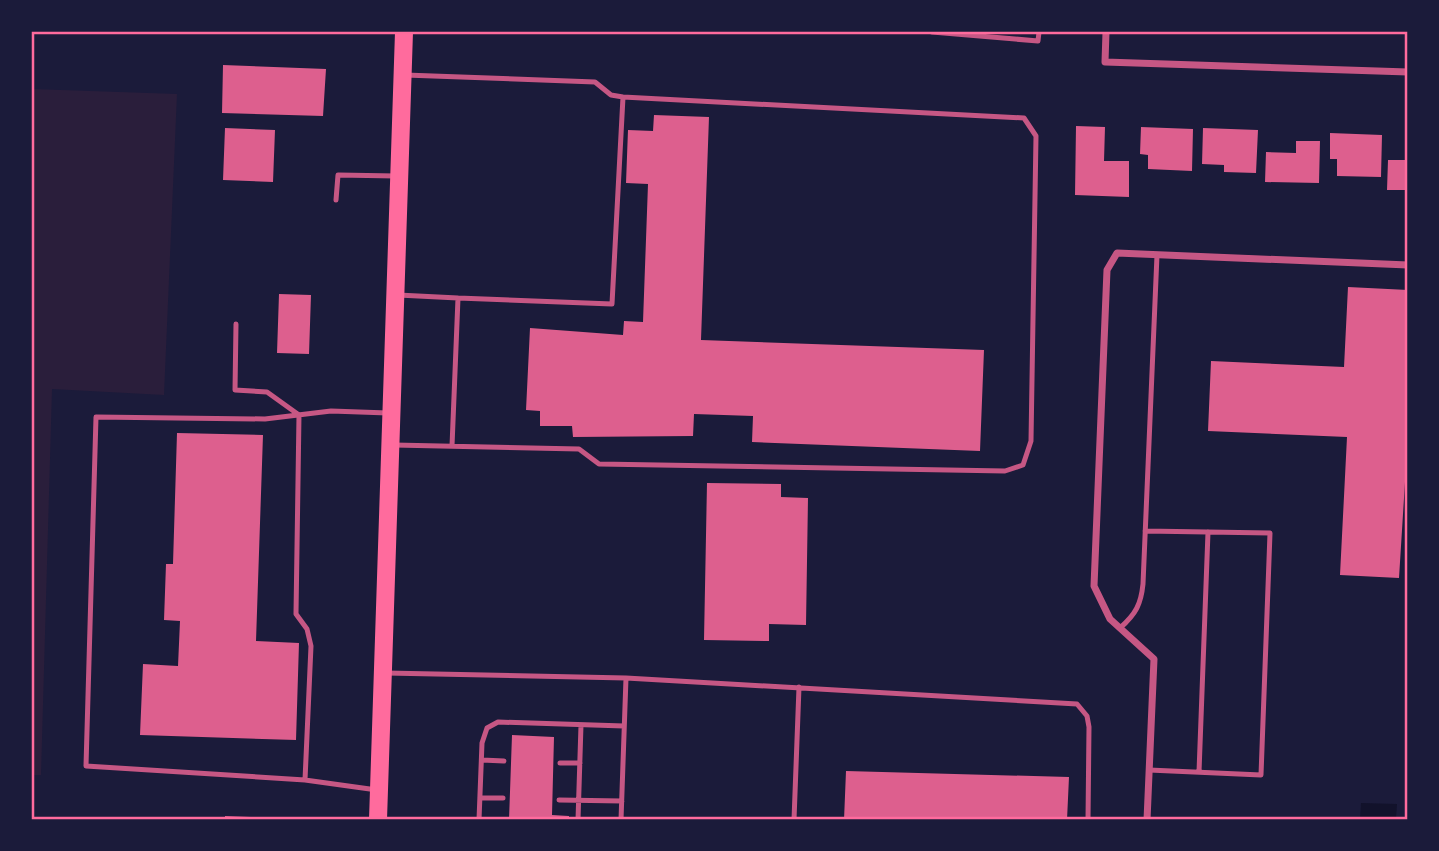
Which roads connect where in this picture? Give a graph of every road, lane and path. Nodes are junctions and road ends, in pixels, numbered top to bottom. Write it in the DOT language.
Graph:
graph roads {
  1 [pos="404,32"];
  2 [pos="932,32"];
  3 [pos="1039,32"];
  4 [pos="1106,32"];
  5 [pos="1408,72"];
  6 [pos="403,75"];
  7 [pos="623,97"];
  8 [pos="400,176"];
  9 [pos="336,200"];
  10 [pos="1157,255"];
  11 [pos="1408,265"];
  12 [pos="396,295"];
  13 [pos="458,298"];
  14 [pos="236,324"];
  15 [pos="391,413"];
  16 [pos="299,415"];
  17 [pos="390,445"];
  18 [pos="452,446"];
  19 [pos="1146,531"];
  20 [pos="1208,532"];
  21 [pos="1120,628"];
  22 [pos="383,673"];
  23 [pos="626,678"];
  24 [pos="800,687"];
  25 [pos="581,725"];
  26 [pos="624,726"];
  27 [pos="482,760"];
  28 [pos="504,761"];
  29 [pos="560,763"];
  30 [pos="580,763"];
  31 [pos="1149,770"];
  32 [pos="1199,772"];
  33 [pos="305,780"];
  34 [pos="379,790"];
  35 [pos="480,798"];
  36 [pos="503,798"];
  37 [pos="559,800"];
  38 [pos="579,801"];
  39 [pos="622,801"];
  40 [pos="378,820"];
  41 [pos="479,820"];
  42 [pos="578,820"];
  43 [pos="621,820"];
  44 [pos="794,820"];
  45 [pos="1088,820"];
  46 [pos="1147,820"];
  1 -- 6 [label="main road"];
  2 -- 3 [label="lane"];
  4 -- 5 [label="street"];
  6 -- 7 [label="lane"];
  6 -- 8 [label="main road"];
  7 -- 13 [label="lane"];
  7 -- 18 [label="lane"];
  8 -- 9 [label="lane"];
  8 -- 12 [label="main road"];
  10 -- 11 [label="street"];
  10 -- 19 [label="lane"];
  10 -- 21 [label="street"];
  12 -- 13 [label="lane"];
  12 -- 15 [label="main road"];
  13 -- 18 [label="lane"];
  14 -- 16 [label="lane"];
  15 -- 16 [label="lane"];
  15 -- 17 [label="main road"];
  16 -- 33 [label="lane"];
  16 -- 33 [label="lane"];
  17 -- 18 [label="lane"];
  17 -- 22 [label="main road"];
  19 -- 20 [label="lane"];
  19 -- 21 [label="lane"];
  20 -- 32 [label="lane"];
  20 -- 32 [label="lane"];
  21 -- 31 [label="street"];
  22 -- 23 [label="lane"];
  22 -- 34 [label="main road"];
  23 -- 24 [label="lane"];
  23 -- 26 [label="lane"];
  24 -- 44 [label="lane"];
  24 -- 45 [label="lane"];
  25 -- 26 [label="lane"];
  25 -- 27 [label="lane"];
  25 -- 30 [label="lane"];
  26 -- 39 [label="lane"];
  27 -- 28 [label="lane"];
  27 -- 35 [label="lane"];
  29 -- 30 [label="lane"];
  30 -- 38 [label="lane"];
  31 -- 32 [label="lane"];
  31 -- 46 [label="street"];
  33 -- 34 [label="lane"];
  34 -- 40 [label="main road"];
  35 -- 36 [label="lane"];
  35 -- 41 [label="lane"];
  37 -- 38 [label="lane"];
  38 -- 39 [label="lane"];
  38 -- 42 [label="lane"];
  39 -- 43 [label="lane"];
}
